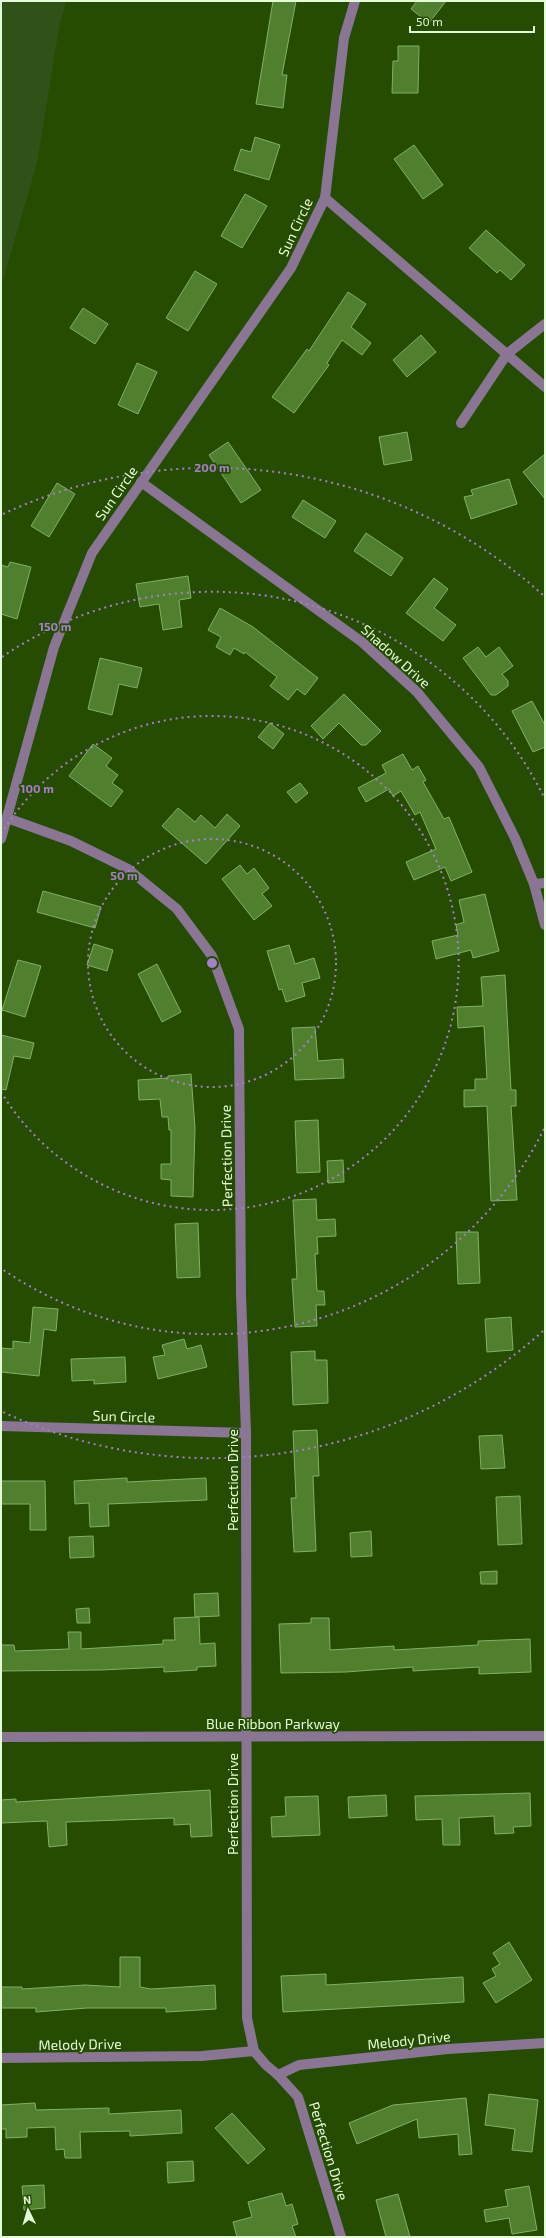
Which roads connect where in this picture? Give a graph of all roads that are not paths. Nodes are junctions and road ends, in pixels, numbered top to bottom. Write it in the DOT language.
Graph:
graph roads {
  1 [pos="355,1"];
  2 [pos="325,198"];
  3 [pos="545,324"];
  4 [pos="507,354"];
  5 [pos="545,387"];
  6 [pos="461,423"];
  7 [pos="140,482"];
  8 [pos="7,818"];
  9 [pos="1,839"];
  10 [pos="545,883"];
  11 [pos="534,884"];
  12 [pos="545,925"];
  13 [pos="1,1426"];
  14 [pos="246,1433"];
  15 [pos="545,1736"];
  16 [pos="1,1737"];
  17 [pos="246,1737"];
  18 [pos="545,2043"];
  19 [pos="254,2051"];
  20 [pos="1,2058"];
  21 [pos="278,2075"];
  22 [pos="341,2237"];
  1 -- 2 [label="street, Sun Circle"];
  2 -- 4 [label="street, Sun Circle"];
  2 -- 7 [label="street, Sun Circle"];
  3 -- 4 [label="street"];
  4 -- 5 [label="street, Sun Circle"];
  4 -- 6 [label="street"];
  7 -- 8 [label="street, Sun Circle"];
  7 -- 11 [label="street, Shadow Drive"];
  8 -- 9 [label="street, Sun Circle"];
  8 -- 14 [label="street, Perfection Drive"];
  10 -- 11 [label="street"];
  11 -- 12 [label="street, Shadow Drive"];
  13 -- 14 [label="street, Sun Circle"];
  14 -- 17 [label="street, Perfection Drive"];
  15 -- 17 [label="street, Blue Ribbon Parkway"];
  16 -- 17 [label="street, Blue Ribbon Parkway"];
  17 -- 19 [label="street, Perfection Drive"];
  18 -- 21 [label="street, Melody Drive"];
  19 -- 20 [label="street, Melody Drive"];
  19 -- 21 [label="street, Perfection Drive"];
  21 -- 22 [label="street, Perfection Drive"];
}
